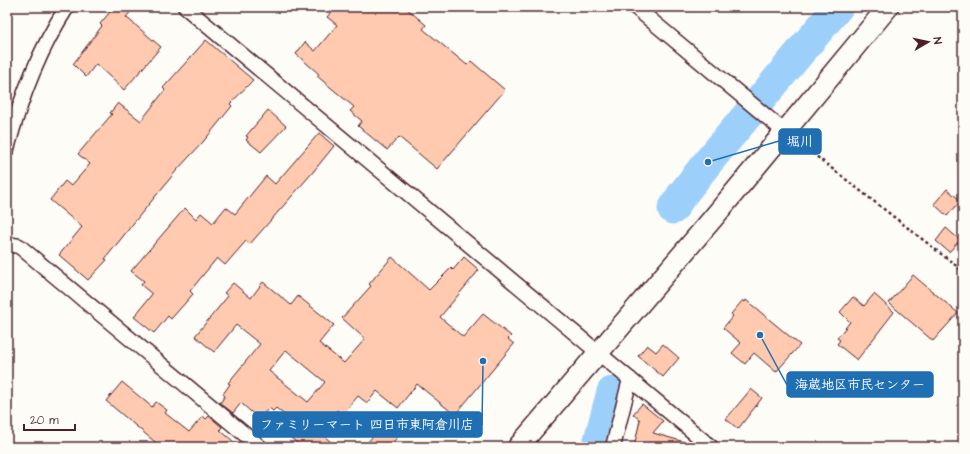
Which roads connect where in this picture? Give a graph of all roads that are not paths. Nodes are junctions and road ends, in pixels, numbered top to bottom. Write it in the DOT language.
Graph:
graph roads {
  1 [pos="67,7"];
  2 [pos="185,7"];
  3 [pos="635,7"];
  4 [pos="888,7"];
  5 [pos="785,132"];
  6 [pos="7,149"];
  7 [pos="7,244"];
  8 [pos="598,353"];
  9 [pos="630,379"];
  10 [pos="260,447"];
  11 [pos="518,447"];
  12 [pos="613,447"];
  13 [pos="711,447"];
  1 -- 6 [label="street"];
  2 -- 8 [label="street"];
  3 -- 5 [label="street"];
  4 -- 5 [label="street"];
  5 -- 8 [label="street"];
  7 -- 10 [label="street"];
  8 -- 9 [label="street"];
  8 -- 11 [label="street"];
  9 -- 12 [label="street"];
  9 -- 13 [label="street"];
}
